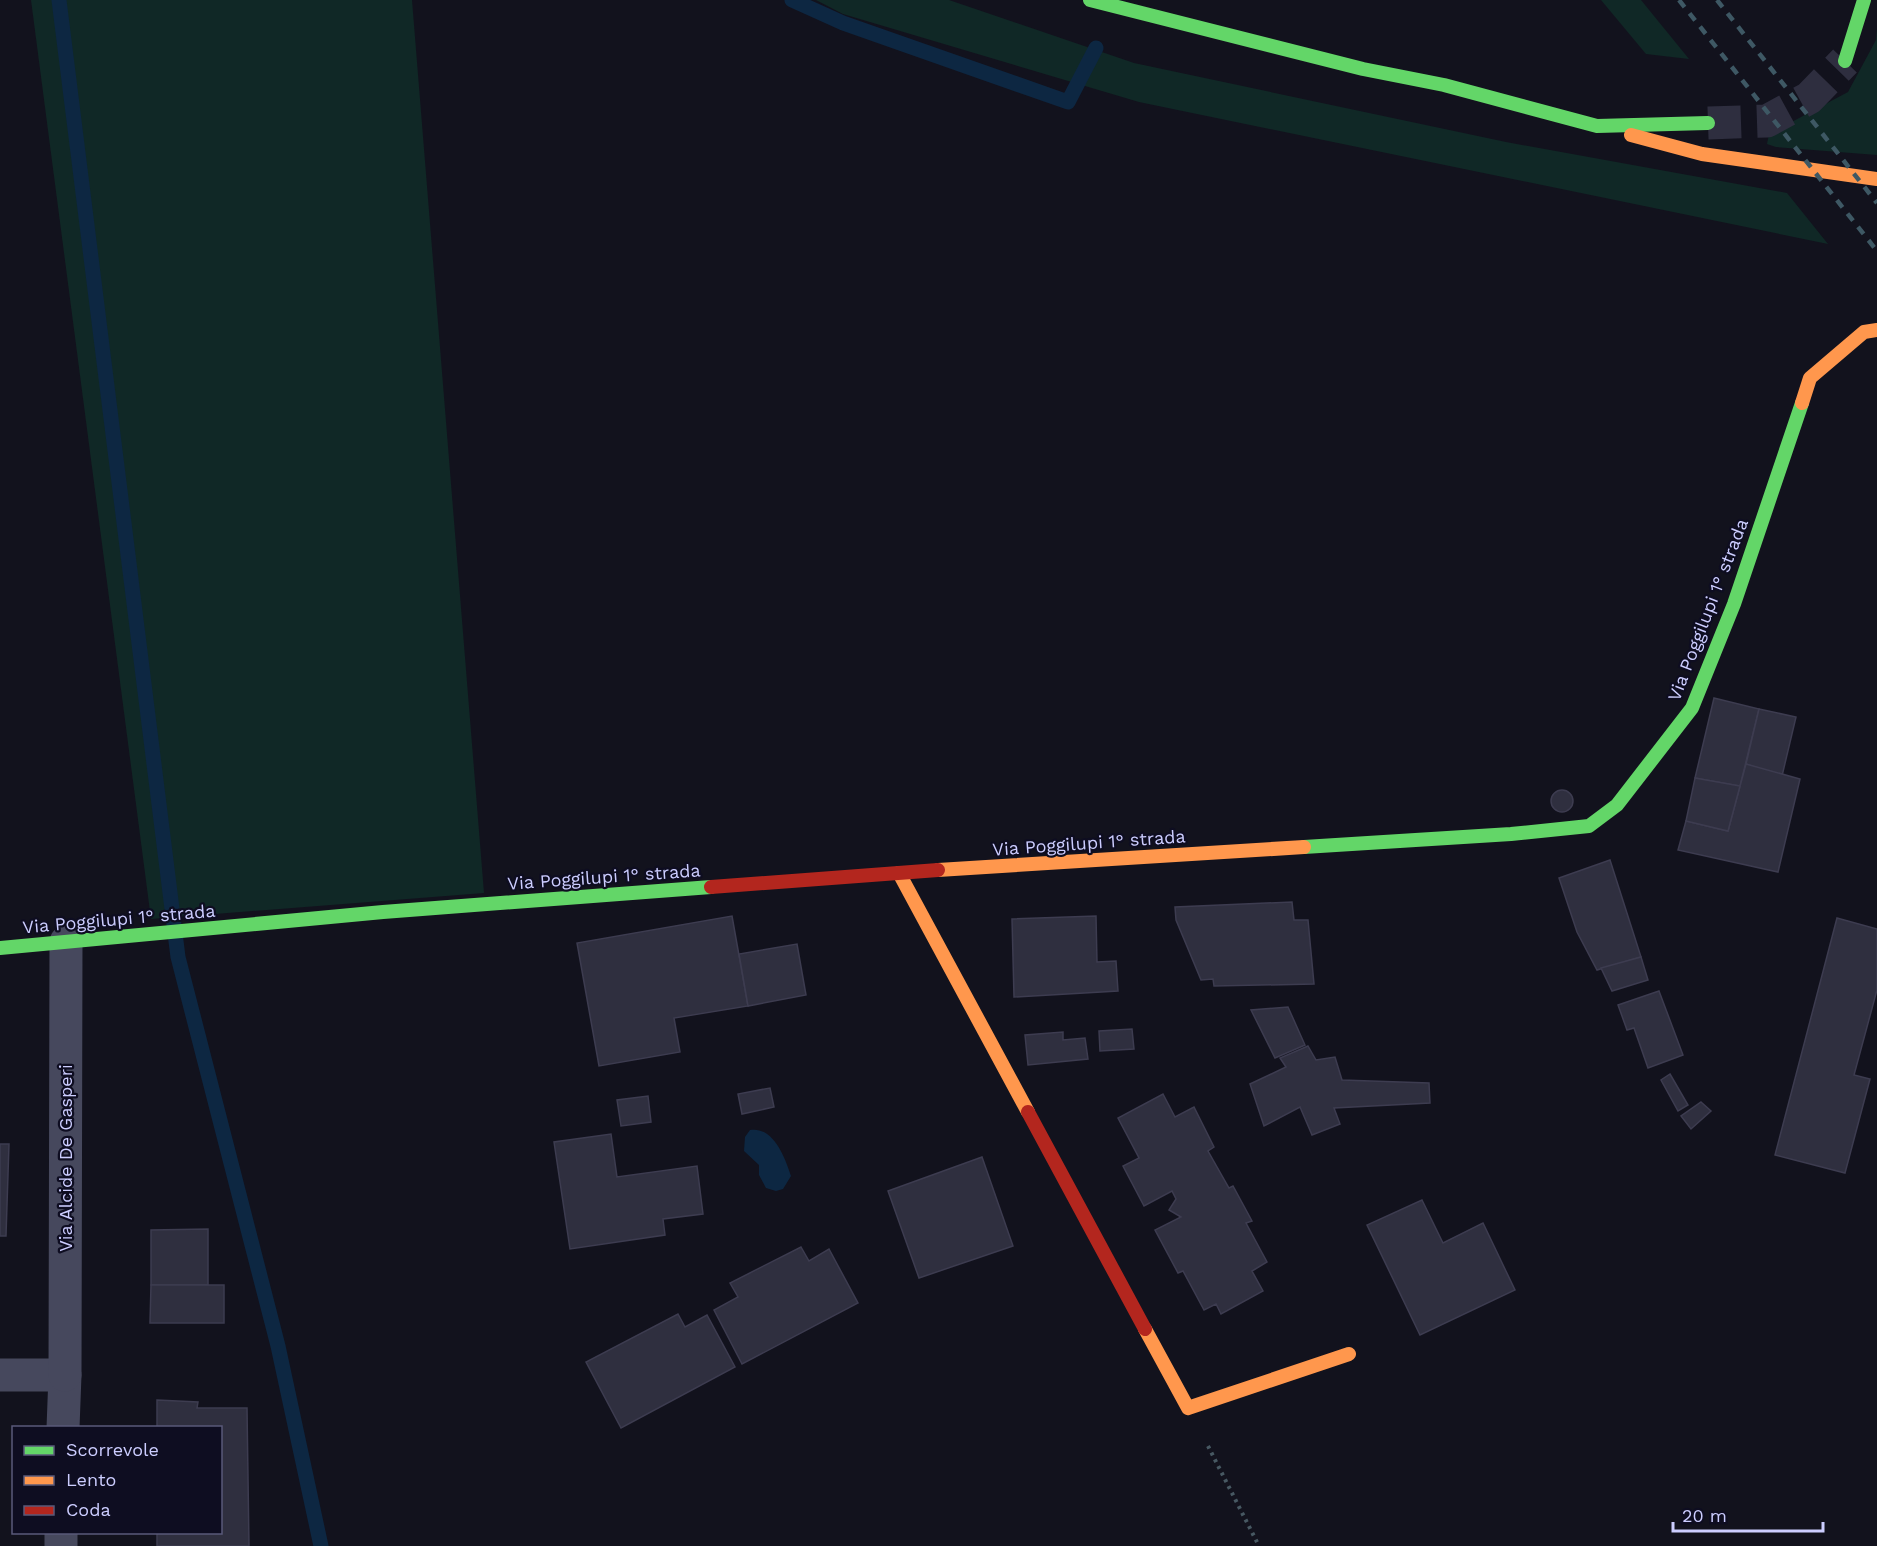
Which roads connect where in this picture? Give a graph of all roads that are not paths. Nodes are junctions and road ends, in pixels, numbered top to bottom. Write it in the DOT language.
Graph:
graph roads {
  1 [pos="1090,0"];
  2 [pos="1864,0"];
  3 [pos="1845,61"];
  4 [pos="1708,123"];
  5 [pos="1597,126"];
  6 [pos="1877,179"];
  7 [pos="1877,330"];
  8 [pos="899,873"];
  9 [pos="66,942"];
  10 [pos="0,948"];
  11 [pos="1349,1354"];
  12 [pos="0,1375"];
  13 [pos="65,1375"];
  14 [pos="63,1426"];
  1 -- 5 [label="street"];
  2 -- 3 [label="street"];
  4 -- 5 [label="street"];
  5 -- 6 [label="street"];
  7 -- 8 [label="street, Via Poggilupi 1° strada"];
  8 -- 9 [label="street, Via Poggilupi 1° strada"];
  8 -- 11 [label="street"];
  9 -- 10 [label="street, Via Poggilupi 1° strada"];
  9 -- 13 [label="street, Via Alcide De Gasperi"];
  12 -- 13 [label="street"];
  13 -- 14 [label="street, Via Alcide De Gasperi"];
}
